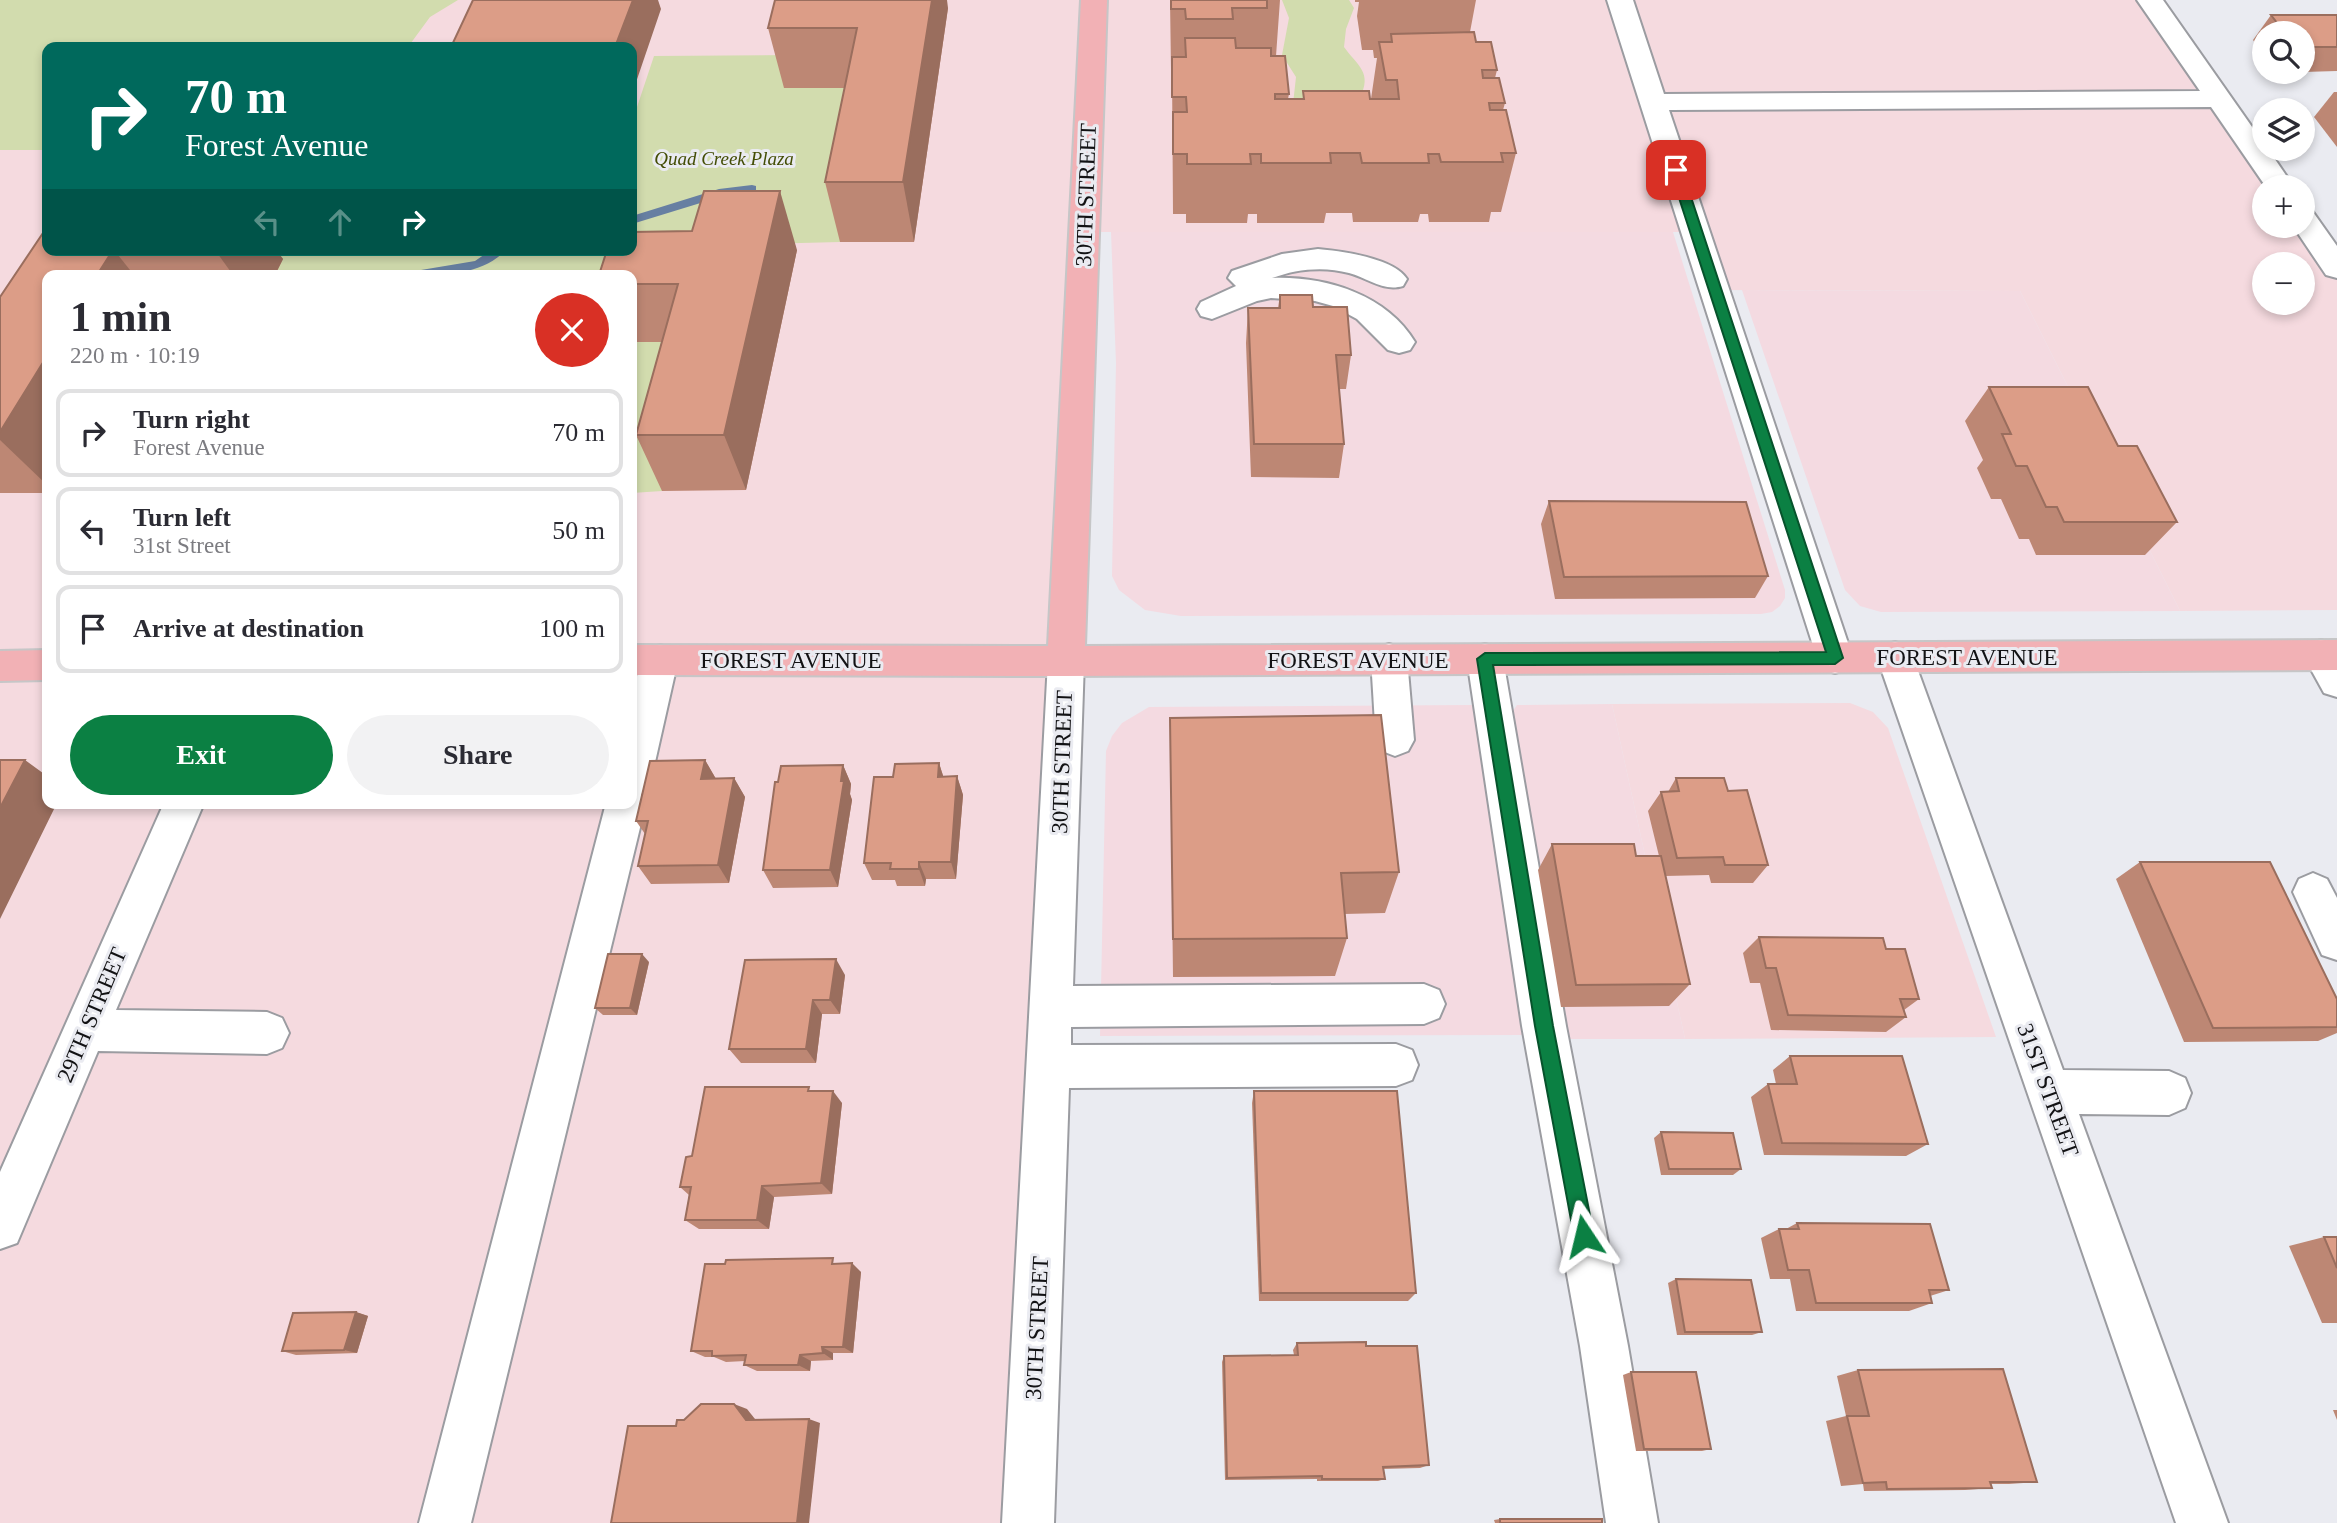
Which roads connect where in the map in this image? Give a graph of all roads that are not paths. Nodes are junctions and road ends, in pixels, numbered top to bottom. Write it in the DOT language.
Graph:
graph roads {
  1 [pos="1094,0"];
  2 [pos="1620,0"];
  3 [pos="2150,0"];
  4 [pos="2219,99"];
  5 [pos="1654,102"];
  6 [pos="2272,175"];
  7 [pos="2315,236"];
  8 [pos="2337,268"];
  9 [pos="1391,279"];
  10 [pos="1399,342"];
  11 [pos="1895,657"];
  12 [pos="1835,658"];
  13 [pos="1390,659"];
  14 [pos="1485,659"];
  15 [pos="646,660"];
  16 [pos="1066,661"];
  17 [pos="2332,664"];
  18 [pos="0,666"];
  19 [pos="42,666"];
  20 [pos="637,737"];
  21 [pos="1395,740"];
  22 [pos="181,809"];
  23 [pos="624,809"];
  24 [pos="2313,892"];
  25 [pos="2337,941"];
  26 [pos="1424,1004"];
  27 [pos="1051,1007"];
  28 [pos="85,1030"];
  29 [pos="267,1033"];
  30 [pos="1396,1065"];
  31 [pos="1048,1067"];
  32 [pos="2049,1092"];
  33 [pos="2169,1093"];
  34 [pos="0,1226"];
  35 [pos="445,1523"];
  36 [pos="1028,1523"];
  37 [pos="1632,1523"];
  38 [pos="2202,1523"];
  1 -- 16 [label="main road, 30TH STREET"];
  2 -- 5 [label="street"];
  3 -- 4 [label="street"];
  4 -- 5 [label="street"];
  4 -- 6 [label="street"];
  5 -- 12 [label="street"];
  7 -- 8 [label="street"];
  9 -- 10 [label="street"];
  11 -- 12 [label="main road, FOREST AVENUE"];
  11 -- 17 [label="main road, FOREST AVENUE"];
  11 -- 32 [label="street, 31ST STREET"];
  12 -- 14 [label="main road, FOREST AVENUE"];
  13 -- 14 [label="main road, FOREST AVENUE"];
  13 -- 16 [label="main road, FOREST AVENUE"];
  13 -- 21 [label="street"];
  14 -- 37 [label="street"];
  15 -- 16 [label="main road, FOREST AVENUE"];
  15 -- 20 [label="street"];
  16 -- 27 [label="street, 30TH STREET"];
  18 -- 19 [label="main road"];
  22 -- 28 [label="street, 29TH STREET"];
  23 -- 35 [label="street"];
  24 -- 25 [label="street"];
  26 -- 27 [label="street"];
  27 -- 31 [label="street, 30TH STREET"];
  28 -- 29 [label="street"];
  28 -- 34 [label="street, 29TH STREET"];
  30 -- 31 [label="street"];
  31 -- 36 [label="street, 30TH STREET"];
  32 -- 33 [label="street"];
  32 -- 38 [label="street, 31ST STREET"];
}
